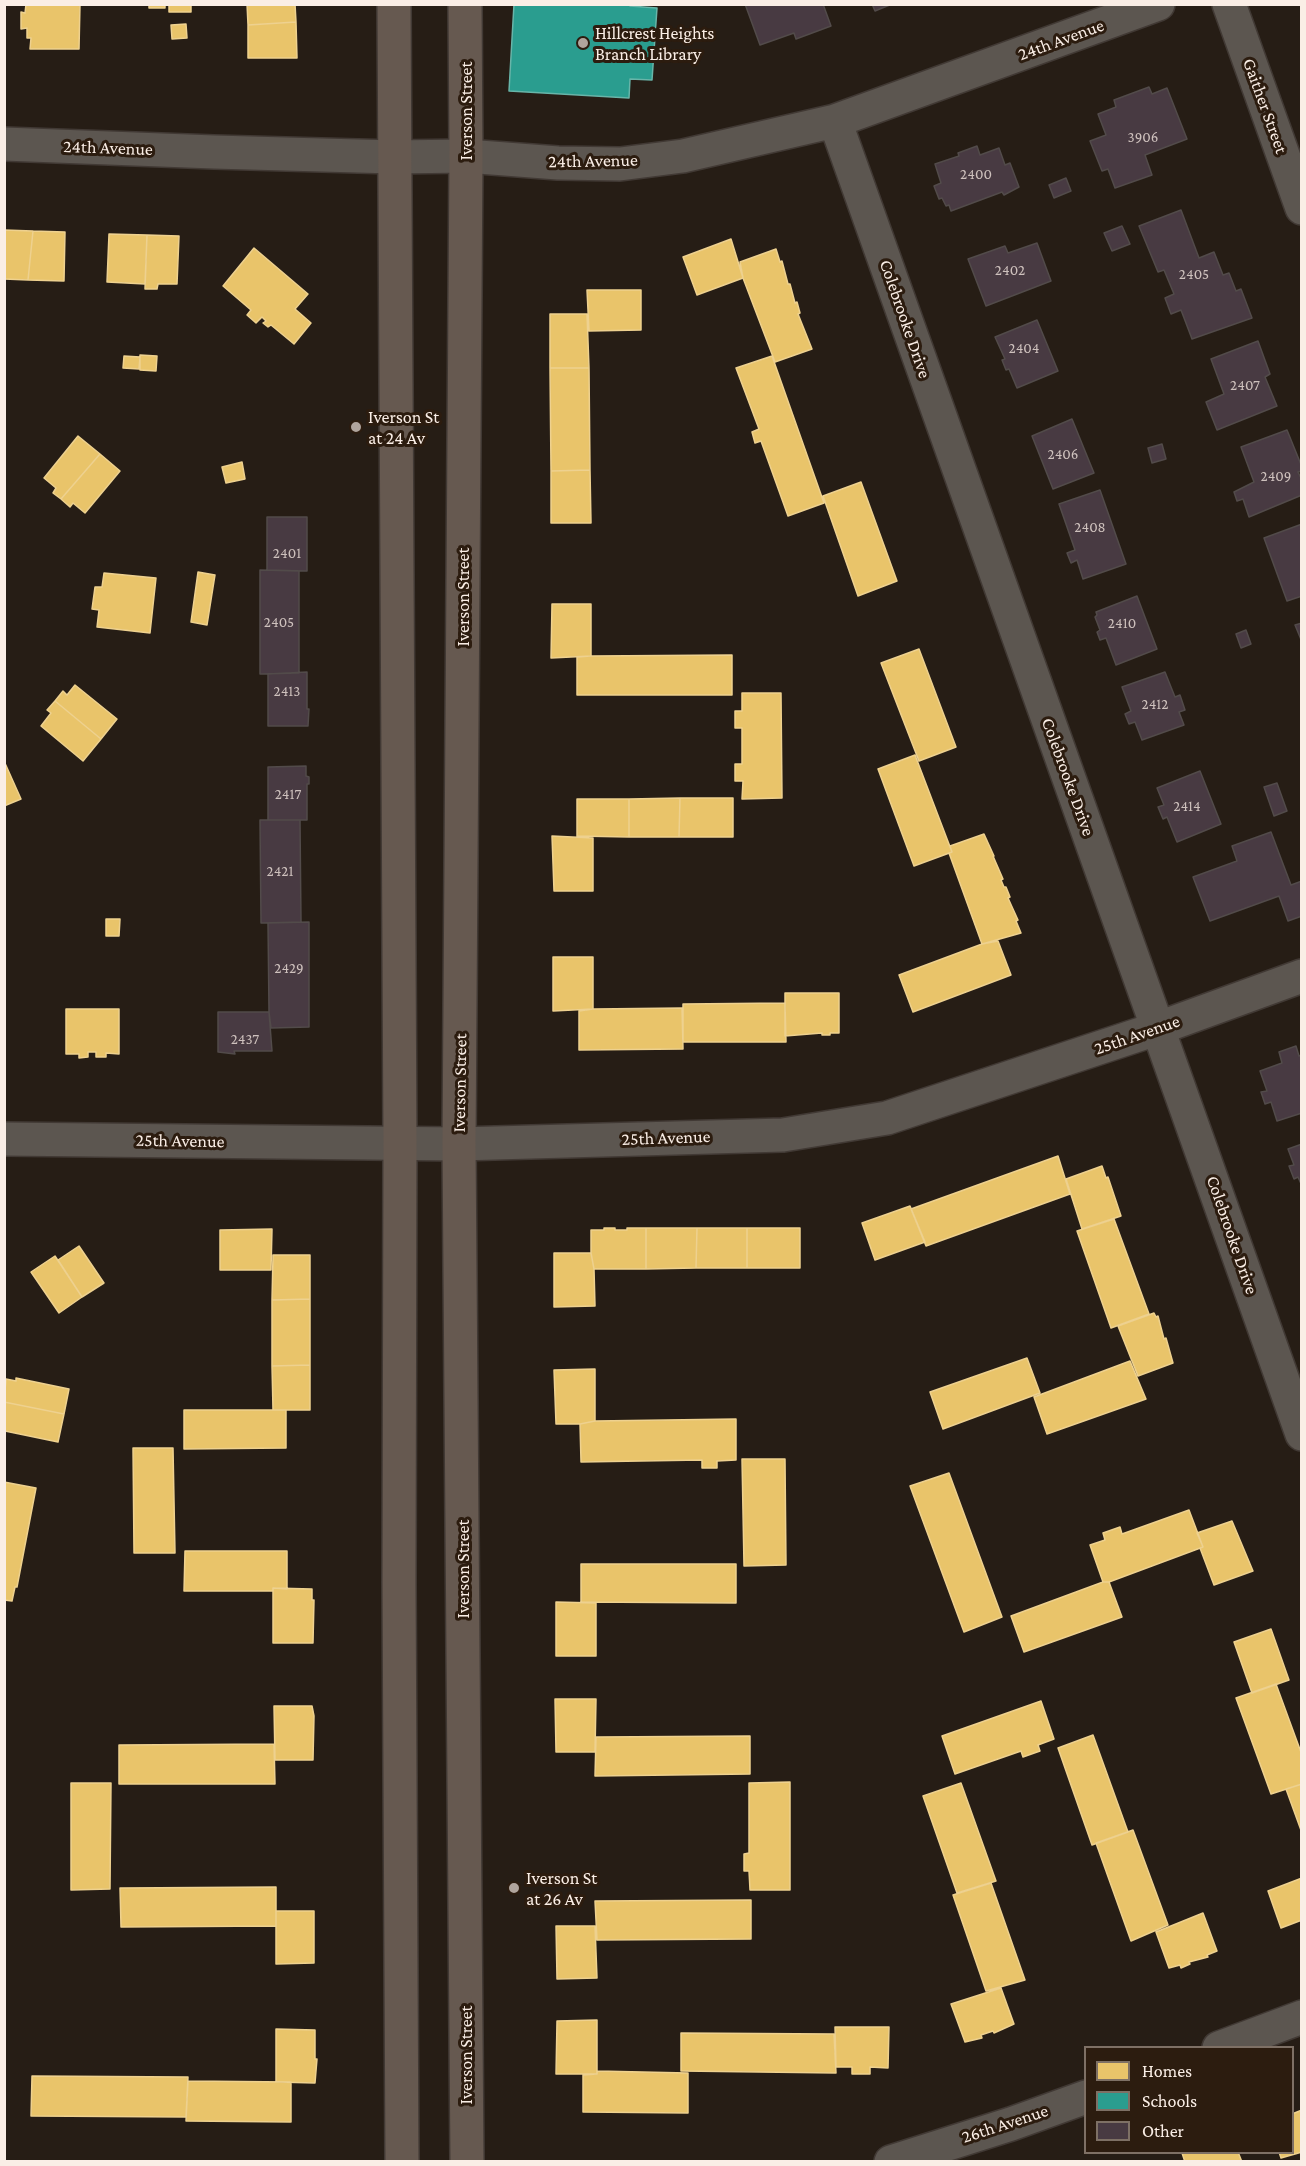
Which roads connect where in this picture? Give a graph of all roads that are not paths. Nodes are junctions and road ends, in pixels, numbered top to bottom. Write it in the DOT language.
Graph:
graph roads {
  1 [pos="394,4"];
  2 [pos="465,4"];
  3 [pos="1158,4"];
  4 [pos="1229,4"];
  5 [pos="835,121"];
  6 [pos="4,144"];
  7 [pos="466,156"];
  8 [pos="394,157"];
  9 [pos="1302,208"];
  10 [pos="1302,976"];
  11 [pos="1160,1028"];
  12 [pos="4,1139"];
  13 [pos="400,1143"];
  14 [pos="459,1144"];
  15 [pos="1302,1434"];
  16 [pos="1302,2017"];
  17 [pos="1224,2046"];
  18 [pos="1084,2098"];
  19 [pos="402,2162"];
  20 [pos="467,2162"];
  21 [pos="891,2162"];
  1 -- 8 [label="main road"];
  2 -- 7 [label="main road, Iverson Street"];
  3 -- 5 [label="street, 24th Avenue"];
  4 -- 9 [label="street, Gaither Street"];
  5 -- 7 [label="street, 24th Avenue"];
  5 -- 11 [label="street, Colebrooke Drive"];
  6 -- 8 [label="street, 24th Avenue"];
  7 -- 8 [label="street, 24th Avenue"];
  7 -- 14 [label="main road, Iverson Street"];
  8 -- 13 [label="main road"];
  10 -- 11 [label="street, 25th Avenue"];
  11 -- 14 [label="street, 25th Avenue"];
  11 -- 15 [label="street, Colebrooke Drive"];
  12 -- 13 [label="street, 25th Avenue"];
  13 -- 14 [label="street, 25th Avenue"];
  13 -- 19 [label="main road"];
  14 -- 20 [label="main road, Iverson Street"];
  16 -- 17 [label="street"];
  18 -- 21 [label="street, 26th Avenue"];
}
